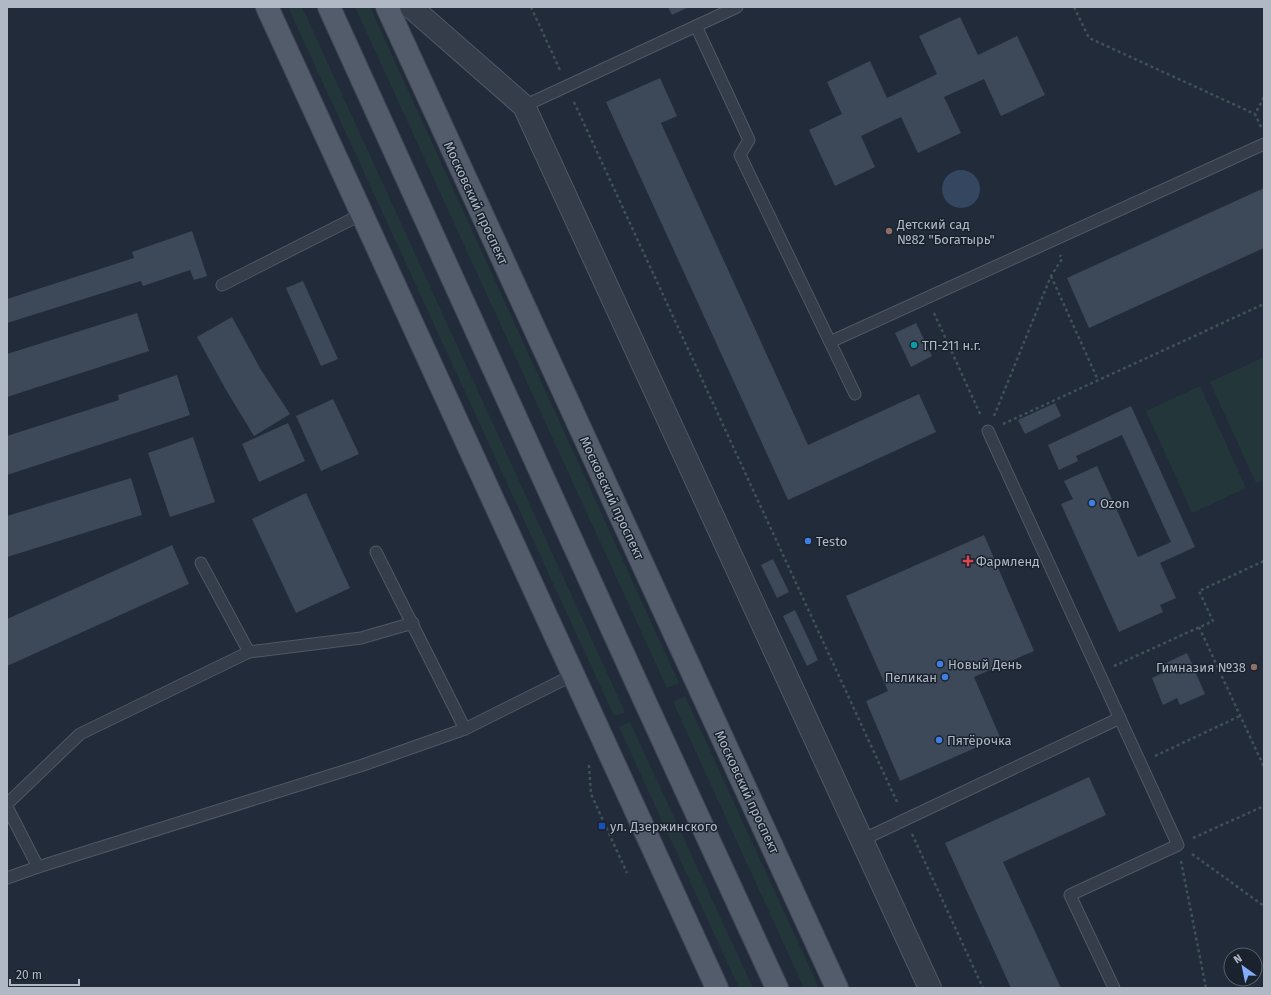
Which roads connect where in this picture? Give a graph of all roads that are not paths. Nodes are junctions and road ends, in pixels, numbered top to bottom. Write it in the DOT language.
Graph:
graph roads {
  1 [pos="267,7"];
  2 [pos="329,7"];
  3 [pos="387,7"];
  4 [pos="411,7"];
  5 [pos="737,7"];
  6 [pos="696,26"];
  7 [pos="524,106"];
  8 [pos="1264,144"];
  9 [pos="362,214"];
  10 [pos="222,285"];
  11 [pos="830,342"];
  12 [pos="855,394"];
  13 [pos="988,431"];
  14 [pos="376,552"];
  15 [pos="201,563"];
  16 [pos="413,624"];
  17 [pos="249,652"];
  18 [pos="573,675"];
  19 [pos="1120,718"];
  20 [pos="465,729"];
  21 [pos="7,804"];
  22 [pos="7,808"];
  23 [pos="862,840"];
  24 [pos="38,866"];
  25 [pos="7,878"];
  26 [pos="717,988"];
  27 [pos="776,988"];
  28 [pos="837,988"];
  29 [pos="930,988"];
  30 [pos="1114,988"];
  1 -- 9 [label="main road"];
  2 -- 27 [label="main road"];
  3 -- 28 [label="main road, Московский проспект"];
  4 -- 7 [label="street"];
  5 -- 6 [label="lane"];
  6 -- 7 [label="lane"];
  6 -- 11 [label="lane"];
  7 -- 23 [label="street"];
  8 -- 11 [label="lane"];
  9 -- 10 [label="lane"];
  9 -- 18 [label="main road"];
  11 -- 12 [label="lane"];
  13 -- 19 [label="lane"];
  14 -- 16 [label="lane"];
  15 -- 17 [label="lane"];
  16 -- 17 [label="lane"];
  16 -- 20 [label="lane"];
  17 -- 21 [label="lane"];
  18 -- 20 [label="lane"];
  18 -- 26 [label="main road"];
  19 -- 23 [label="lane"];
  19 -- 30 [label="lane"];
  20 -- 24 [label="lane"];
  22 -- 24 [label="lane"];
  23 -- 29 [label="street"];
  24 -- 25 [label="lane"];
}
